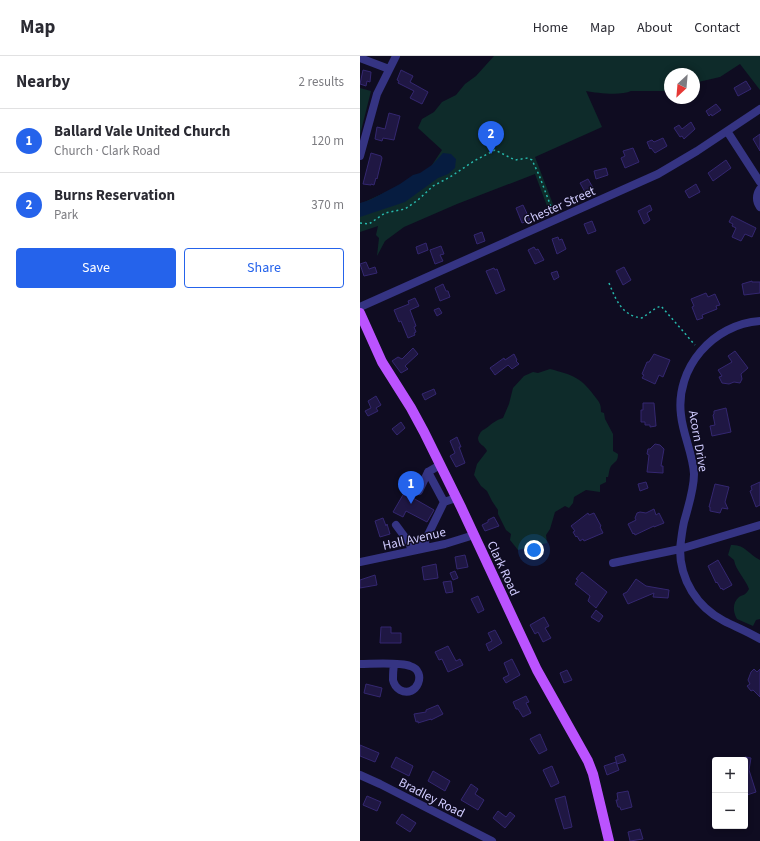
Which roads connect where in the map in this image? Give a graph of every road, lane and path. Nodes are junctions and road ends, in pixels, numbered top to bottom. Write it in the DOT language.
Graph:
graph roads {
  1 [pos="396,56"];
  2 [pos="360,58"];
  3 [pos="389,69"];
  4 [pos="760,109"];
  5 [pos="728,130"];
  6 [pos="360,156"];
  7 [pos="760,182"];
  8 [pos="760,189"];
  9 [pos="760,207"];
  10 [pos="556,220"];
  11 [pos="360,223"];
  12 [pos="609,283"];
  13 [pos="360,307"];
  14 [pos="360,313"];
  15 [pos="760,321"];
  16 [pos="700,352"];
  17 [pos="440,465"];
  18 [pos="428,472"];
  19 [pos="418,491"];
  20 [pos="456,498"];
  21 [pos="444,502"];
  22 [pos="396,525"];
  23 [pos="760,525"];
  24 [pos="474,535"];
  25 [pos="426,545"];
  26 [pos="410,548"];
  27 [pos="680,549"];
  28 [pos="360,562"];
  29 [pos="613,563"];
  30 [pos="760,639"];
  31 [pos="360,664"];
  32 [pos="394,665"];
  33 [pos="360,775"];
  34 [pos="492,841"];
  35 [pos="609,841"];
  1 -- 3 [label="street"];
  2 -- 3 [label="street"];
  3 -- 6 [label="street"];
  4 -- 5 [label="street, Chester Street"];
  5 -- 7 [label="street"];
  5 -- 10 [label="street, Chester Street"];
  8 -- 9 [label="street"];
  10 -- 11 [label="path"];
  10 -- 13 [label="street, Chester Street"];
  12 -- 16 [label="path"];
  14 -- 17 [label="main road, Clark Road"];
  15 -- 16 [label="street, Acorn Drive"];
  16 -- 27 [label="street, Acorn Drive"];
  17 -- 18 [label="street"];
  17 -- 20 [label="main road, Clark Road"];
  18 -- 19 [label="street"];
  18 -- 21 [label="street"];
  20 -- 21 [label="street"];
  20 -- 24 [label="main road, Clark Road"];
  21 -- 25 [label="street"];
  22 -- 26 [label="street"];
  23 -- 27 [label="street"];
  24 -- 25 [label="street, Hall Avenue"];
  24 -- 35 [label="main road, Clark Road"];
  25 -- 26 [label="street, Hall Avenue"];
  26 -- 28 [label="street, Hall Avenue"];
  27 -- 29 [label="street"];
  27 -- 30 [label="street, Acorn Drive"];
  31 -- 32 [label="street"];
  33 -- 34 [label="street, Bradley Road"];
}
